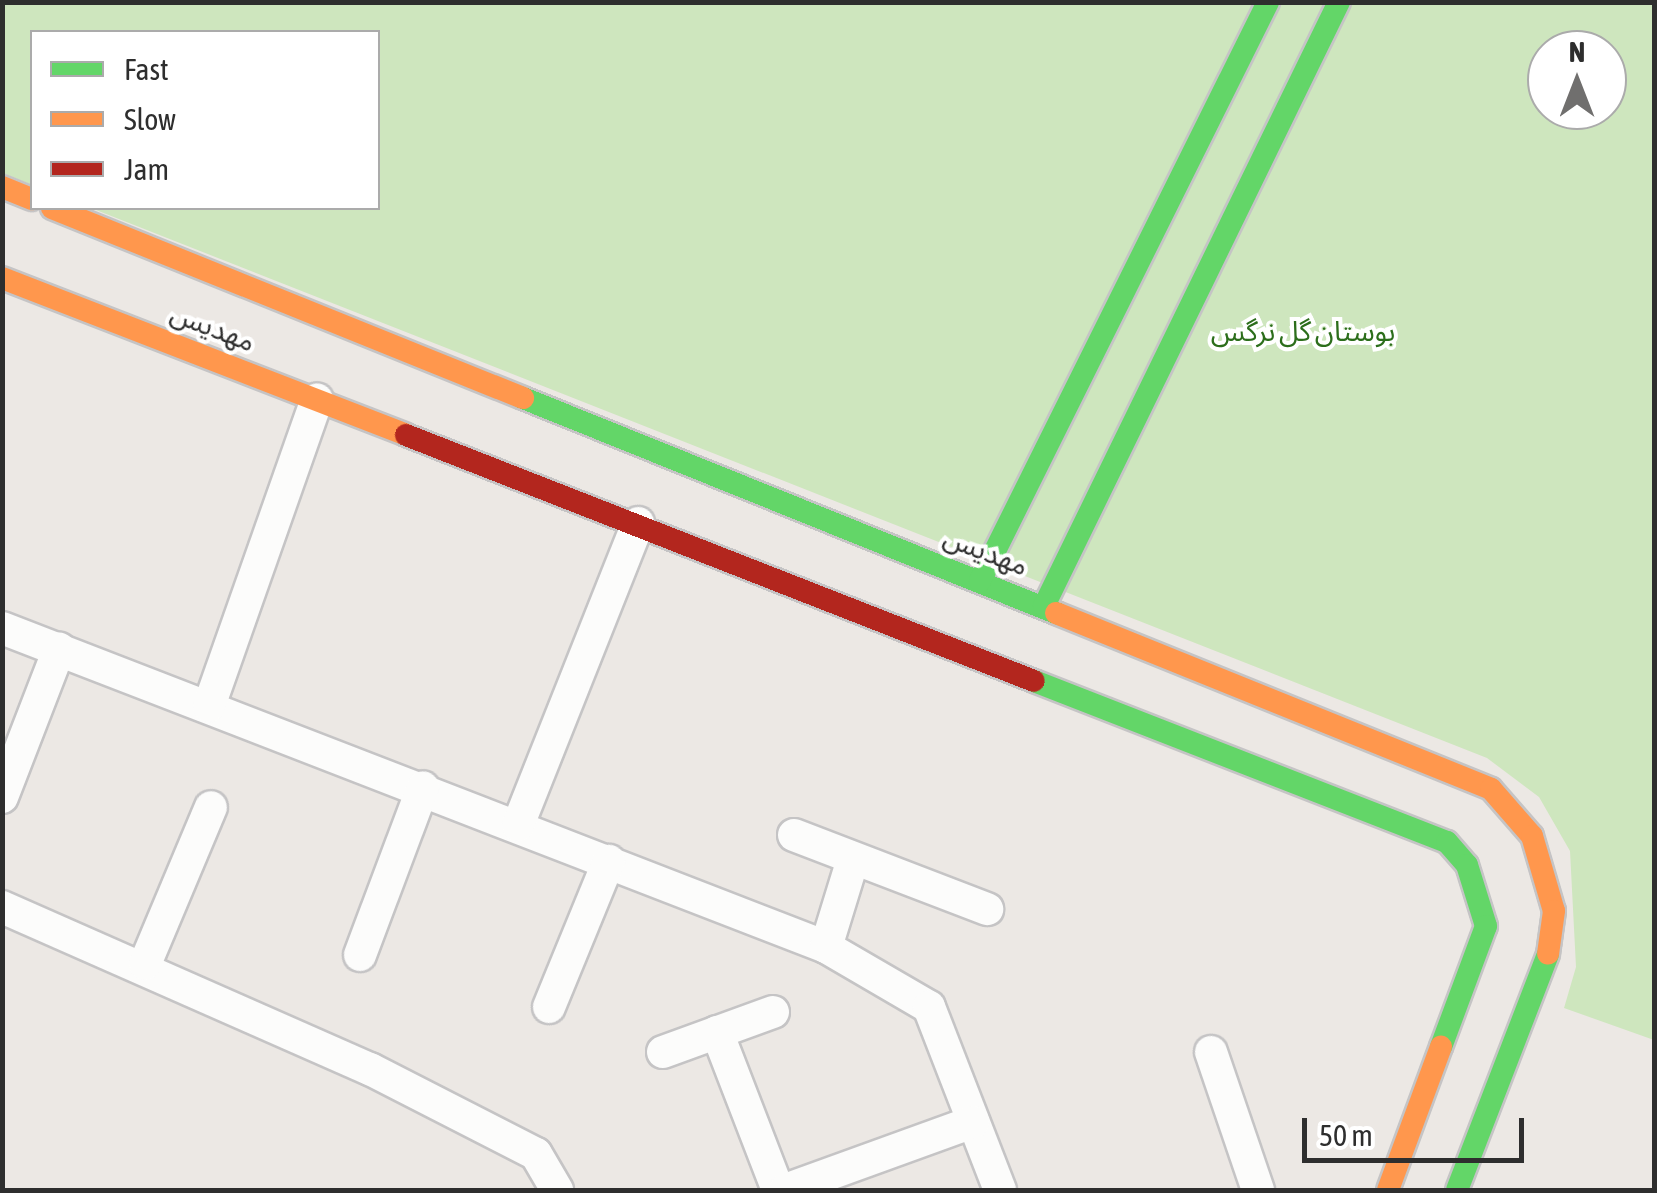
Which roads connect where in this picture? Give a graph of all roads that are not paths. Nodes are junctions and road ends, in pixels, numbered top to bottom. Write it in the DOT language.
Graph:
graph roads {
  1 [pos="1268,2"];
  2 [pos="1338,2"];
  3 [pos="2,187"];
  4 [pos="30,198"];
  5 [pos="57,210"];
  6 [pos="2,278"];
  7 [pos="316,399"];
  8 [pos="638,523"];
  9 [pos="980,580"];
  10 [pos="1044,606"];
  11 [pos="2,628"];
  12 [pos="59,650"];
  13 [pos="210,706"];
  14 [pos="423,787"];
  15 [pos="2,796"];
  16 [pos="211,807"];
  17 [pos="518,825"];
  18 [pos="794,834"];
  19 [pos="853,859"];
  20 [pos="609,861"];
  21 [pos="2,907"];
  22 [pos="988,909"];
  23 [pos="826,948"];
  24 [pos="360,955"];
  25 [pos="145,964"];
  26 [pos="549,1007"];
  27 [pos="773,1012"];
  28 [pos="716,1032"];
  29 [pos="662,1052"];
  30 [pos="1211,1052"];
  31 [pos="973,1122"];
  32 [pos="557,1190"];
  33 [pos="778,1190"];
  34 [pos="786,1190"];
  35 [pos="1000,1190"];
  36 [pos="1258,1190"];
  37 [pos="1388,1190"];
  38 [pos="1457,1190"];
  1 -- 9 [label="street"];
  2 -- 10 [label="street"];
  3 -- 4 [label="street"];
  5 -- 9 [label="street, مهدیس"];
  6 -- 7 [label="street, مهدیس"];
  7 -- 8 [label="street, مهدیس"];
  7 -- 13 [label="street"];
  8 -- 17 [label="street"];
  8 -- 37 [label="street, مهدیس"];
  9 -- 10 [label="street, مهدیس"];
  10 -- 38 [label="street, مهدیس"];
  11 -- 12 [label="street"];
  12 -- 13 [label="street"];
  12 -- 15 [label="street"];
  13 -- 14 [label="street"];
  14 -- 17 [label="street"];
  14 -- 24 [label="street"];
  16 -- 25 [label="street"];
  17 -- 20 [label="street"];
  18 -- 19 [label="street"];
  19 -- 22 [label="street"];
  19 -- 23 [label="street"];
  20 -- 23 [label="street"];
  20 -- 26 [label="street"];
  21 -- 25 [label="street"];
  23 -- 31 [label="street"];
  25 -- 32 [label="street"];
  27 -- 28 [label="street"];
  28 -- 29 [label="street"];
  28 -- 33 [label="street"];
  30 -- 36 [label="street"];
  31 -- 34 [label="street"];
  31 -- 35 [label="street"];
}
